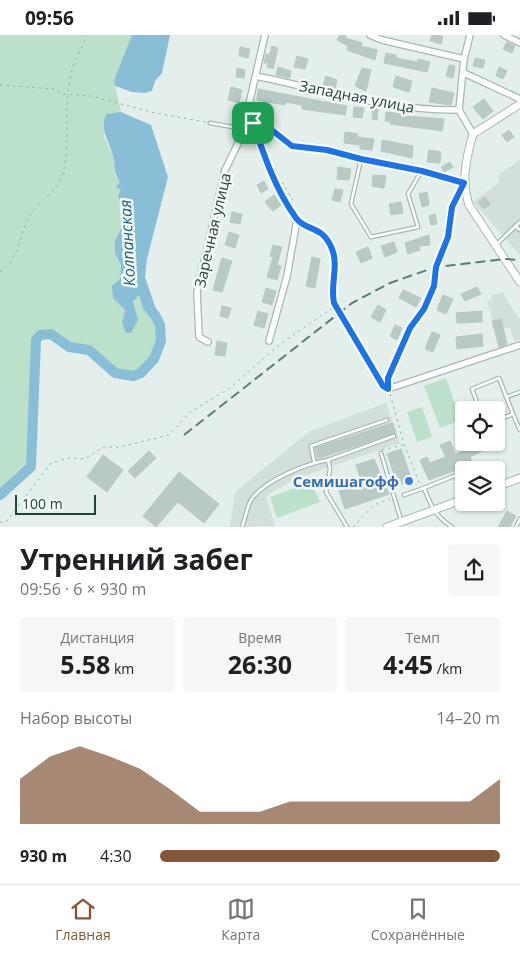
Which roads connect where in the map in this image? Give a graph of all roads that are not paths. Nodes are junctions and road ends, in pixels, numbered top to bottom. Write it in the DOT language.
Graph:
graph roads {
  1 [pos="265,35"];
  2 [pos="370,35"];
  3 [pos="470,35"];
  4 [pos="504,35"];
  5 [pos="520,43"];
  6 [pos="464,59"];
  7 [pos="464,73"];
  8 [pos="256,76"];
  9 [pos="520,99"];
  10 [pos="520,105"];
  11 [pos="459,110"];
  12 [pos="252,121"];
  13 [pos="210,123"];
  14 [pos="245,129"];
  15 [pos="473,135"];
  16 [pos="328,151"];
  17 [pos="361,159"];
  18 [pos="422,171"];
  19 [pos="464,183"];
  20 [pos="520,222"];
  21 [pos="516,226"];
  22 [pos="520,230"];
  23 [pos="496,245"];
  24 [pos="520,282"];
  25 [pos="269,341"];
  26 [pos="208,342"];
  27 [pos="520,345"];
  28 [pos="388,389"];
  29 [pos="520,392"];
  30 [pos="506,397"];
  31 [pos="477,401"];
  32 [pos="513,414"];
  33 [pos="505,417"];
  34 [pos="387,420"];
  35 [pos="520,430"];
  36 [pos="394,436"];
  37 [pos="381,453"];
  38 [pos="328,460"];
  39 [pos="314,461"];
  40 [pos="455,476"];
  41 [pos="520,478"];
  42 [pos="505,484"];
  43 [pos="423,488"];
  44 [pos="404,495"];
  45 [pos="455,502"];
  46 [pos="433,511"];
  47 [pos="520,519"];
  48 [pos="401,524"];
  49 [pos="242,527"];
  50 [pos="347,527"];
  51 [pos="387,527"];
  52 [pos="452,527"];
  53 [pos="516,527"];
  1 -- 8 [label="street"];
  2 -- 6 [label="street"];
  3 -- 6 [label="street"];
  4 -- 5 [label="street"];
  6 -- 7 [label="street"];
  7 -- 9 [label="street"];
  7 -- 11 [label="street"];
  8 -- 11 [label="street, Западная улица"];
  8 -- 12 [label="street"];
  10 -- 15 [label="street"];
  11 -- 15 [label="street"];
  12 -- 14 [label="street, Заречная улица"];
  12 -- 25 [label="street"];
  13 -- 14 [label="lane"];
  14 -- 26 [label="street, Заречная улица"];
  15 -- 19 [label="street"];
  16 -- 17 [label="lane"];
  17 -- 18 [label="lane"];
  17 -- 18 [label="lane"];
  18 -- 19 [label="lane"];
  19 -- 23 [label="street"];
  20 -- 21 [label="lane"];
  21 -- 22 [label="lane"];
  21 -- 23 [label="lane"];
  23 -- 24 [label="street"];
  27 -- 28 [label="street"];
  29 -- 30 [label="lane"];
  30 -- 31 [label="lane"];
  30 -- 32 [label="lane"];
  32 -- 33 [label="lane"];
  32 -- 35 [label="lane"];
  34 -- 39 [label="lane"];
  36 -- 38 [label="lane"];
  37 -- 48 [label="lane"];
  38 -- 39 [label="lane"];
  38 -- 50 [label="lane"];
  39 -- 49 [label="lane"];
  40 -- 43 [label="lane"];
  41 -- 42 [label="street"];
  43 -- 44 [label="lane"];
  43 -- 46 [label="lane"];
  45 -- 46 [label="street"];
  46 -- 48 [label="street"];
  46 -- 52 [label="lane"];
  47 -- 53 [label="lane"];
  48 -- 51 [label="street"];
}
